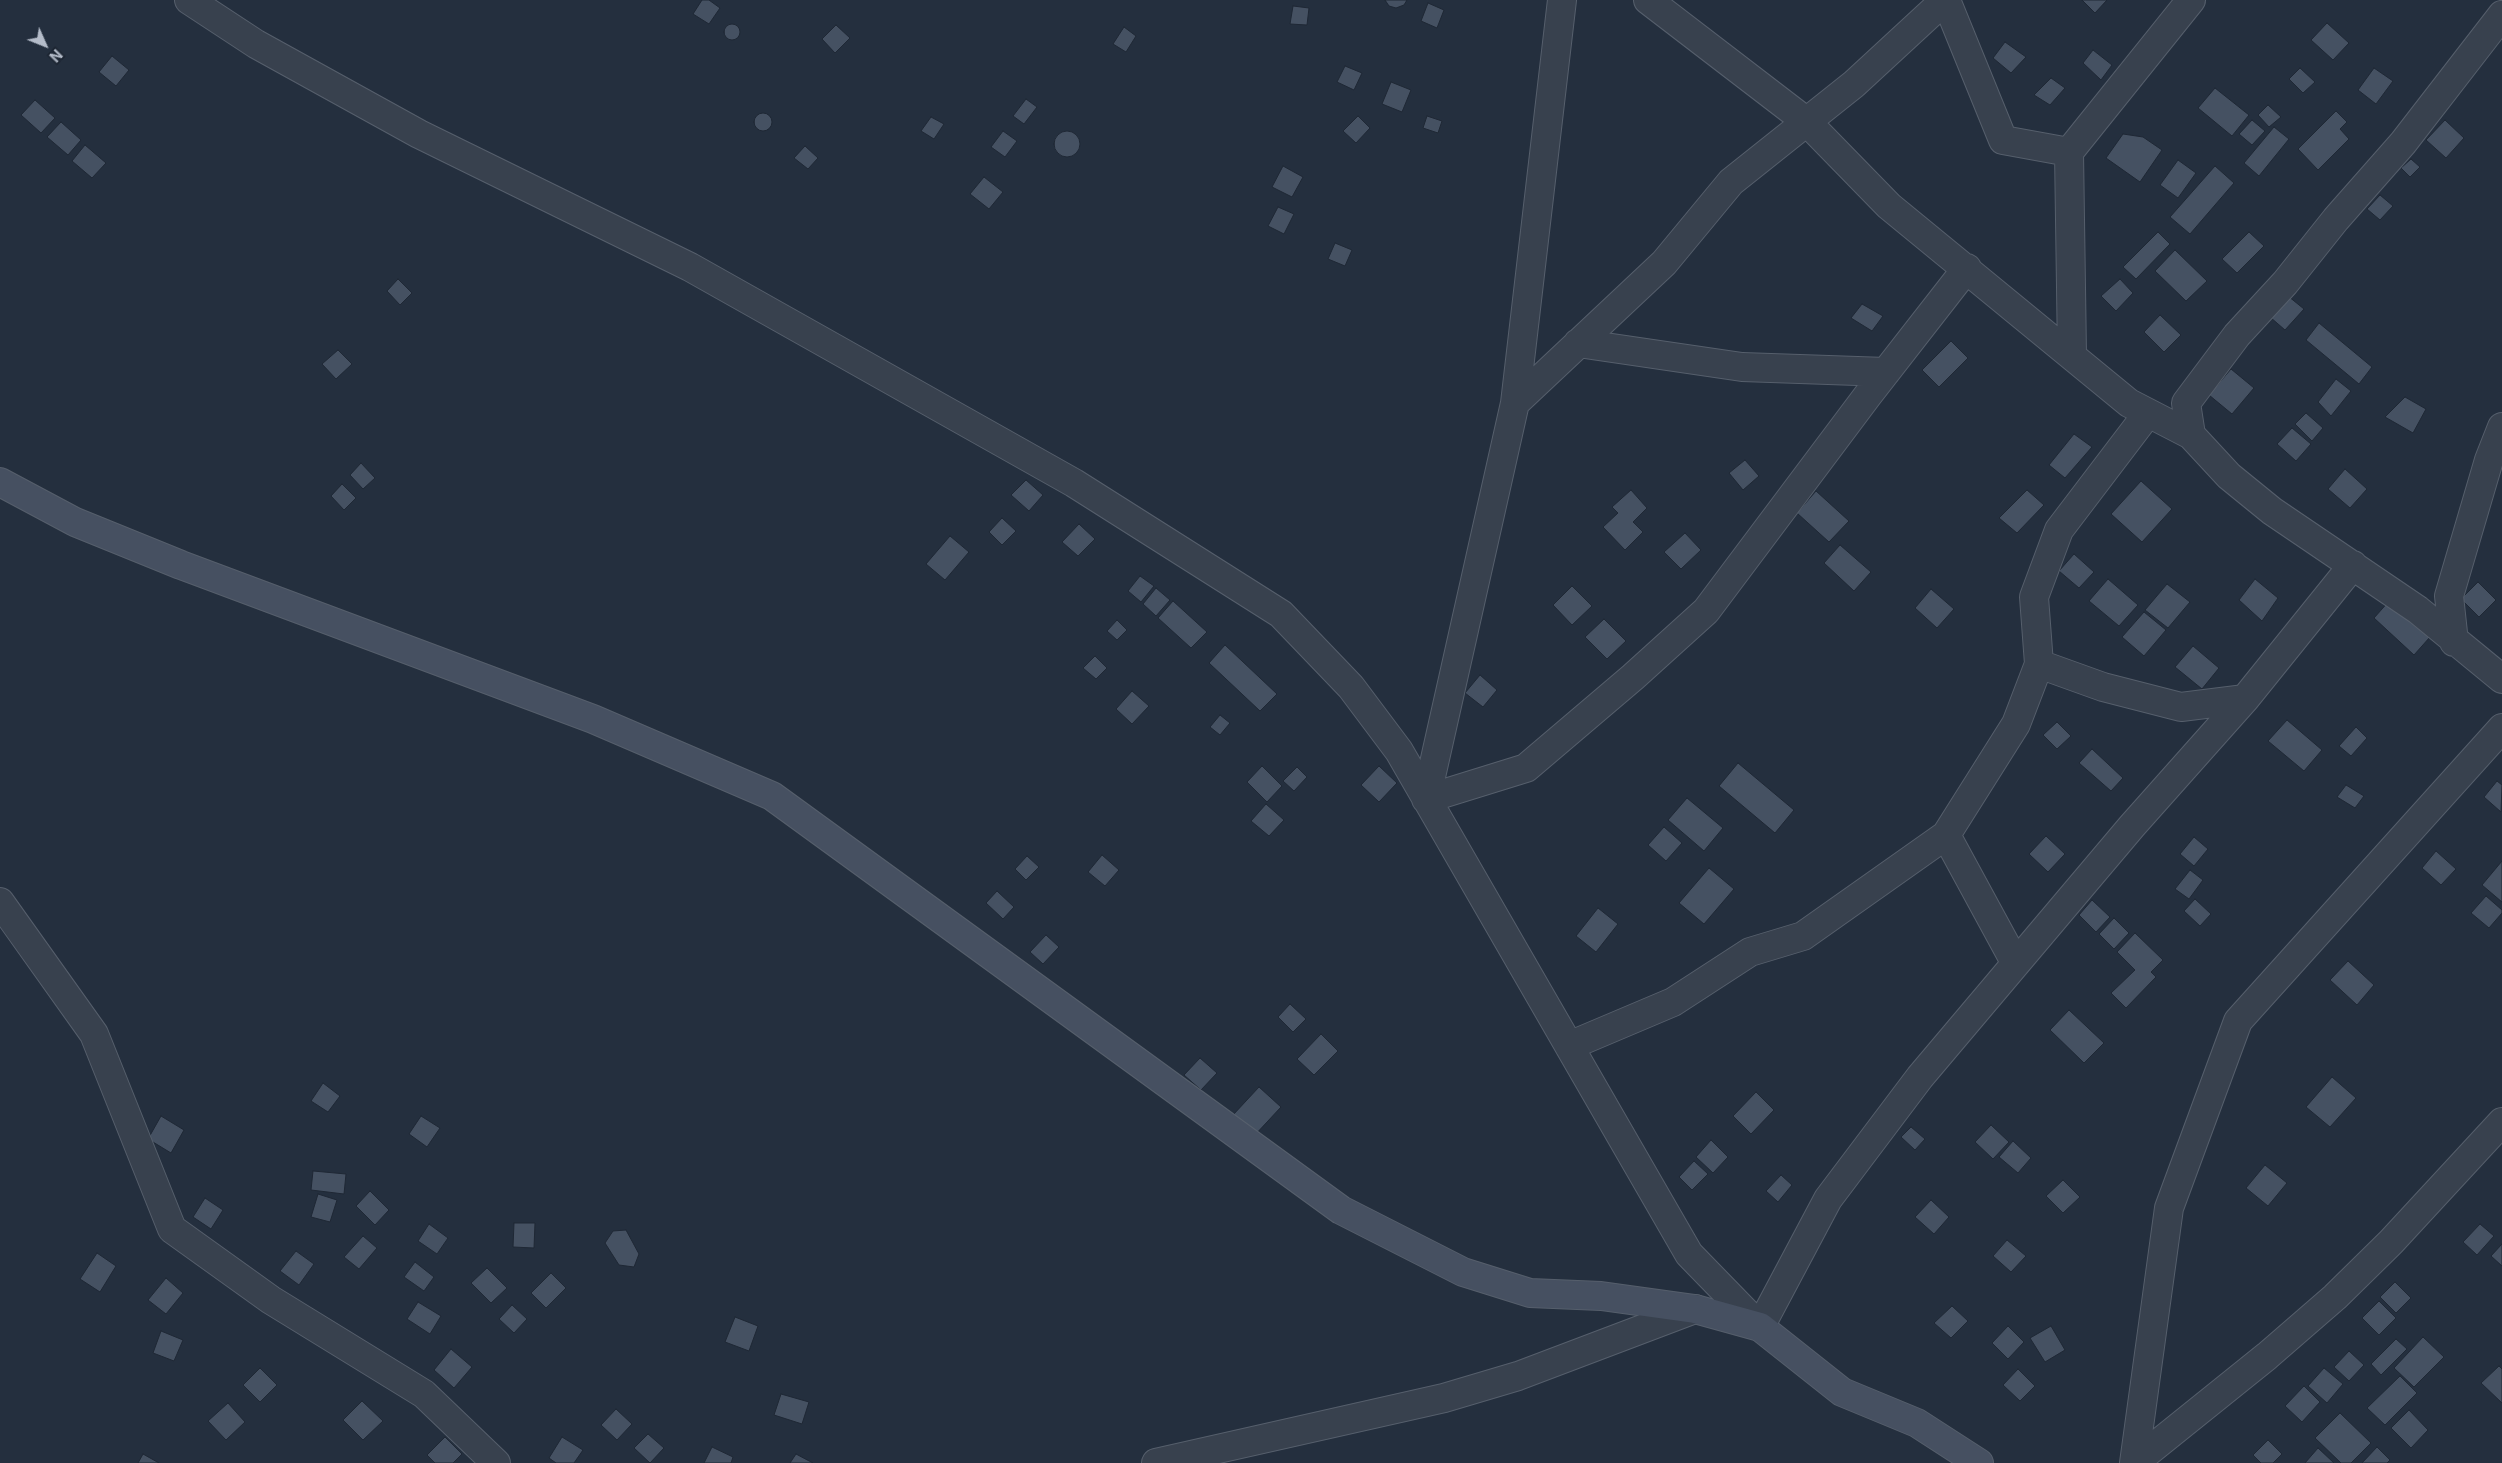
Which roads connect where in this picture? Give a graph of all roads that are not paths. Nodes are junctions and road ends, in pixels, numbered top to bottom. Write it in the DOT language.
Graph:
graph roads {
  1 [pos="189,0"];
  2 [pos="1562,0"];
  3 [pos="1648,0"];
  4 [pos="1946,0"];
  5 [pos="2191,0"];
  6 [pos="2502,15"];
  7 [pos="1807,122"];
  8 [pos="2069,152"];
  9 [pos="1967,268"];
  10 [pos="1578,343"];
  11 [pos="2072,355"];
  12 [pos="1886,372"];
  13 [pos="1515,403"];
  14 [pos="2148,413"];
  15 [pos="2502,427"];
  16 [pos="2191,435"];
  17 [pos="0,482"];
  18 [pos="2353,565"];
  19 [pos="2454,642"];
  20 [pos="2039,664"];
  21 [pos="2502,679"];
  22 [pos="2244,699"];
  23 [pos="2502,728"];
  24 [pos="1426,799"];
  25 [pos="1946,835"];
  26 [pos="0,902"];
  27 [pos="2015,962"];
  28 [pos="1569,1046"];
  29 [pos="2502,1122"];
  30 [pos="1695,1309"];
  31 [pos="1760,1327"];
  32 [pos="496,1463"];
  33 [pos="1156,1463"];
  34 [pos="1979,1463"];
  35 [pos="2134,1463"];
  1 -- 24 [label="street"];
  2 -- 13 [label="street"];
  3 -- 7 [label="street"];
  4 -- 7 [label="street"];
  4 -- 8 [label="street"];
  5 -- 8 [label="street"];
  6 -- 16 [label="street"];
  7 -- 9 [label="street"];
  7 -- 10 [label="street"];
  8 -- 11 [label="street"];
  9 -- 11 [label="street"];
  9 -- 12 [label="street"];
  10 -- 12 [label="street"];
  10 -- 13 [label="street"];
  11 -- 14 [label="street"];
  12 -- 24 [label="street"];
  13 -- 24 [label="street"];
  14 -- 16 [label="street"];
  14 -- 20 [label="street"];
  15 -- 19 [label="street"];
  16 -- 18 [label="street"];
  17 -- 30 [label="main road"];
  18 -- 19 [label="street"];
  18 -- 22 [label="street"];
  19 -- 21 [label="street"];
  20 -- 22 [label="street"];
  20 -- 25 [label="street"];
  22 -- 27 [label="street"];
  23 -- 35 [label="street"];
  24 -- 28 [label="street"];
  25 -- 27 [label="street"];
  25 -- 28 [label="street"];
  26 -- 32 [label="street"];
  27 -- 31 [label="street"];
  28 -- 31 [label="street"];
  29 -- 35 [label="street"];
  30 -- 31 [label="main road"];
  30 -- 33 [label="street"];
  31 -- 34 [label="main road"];
}
